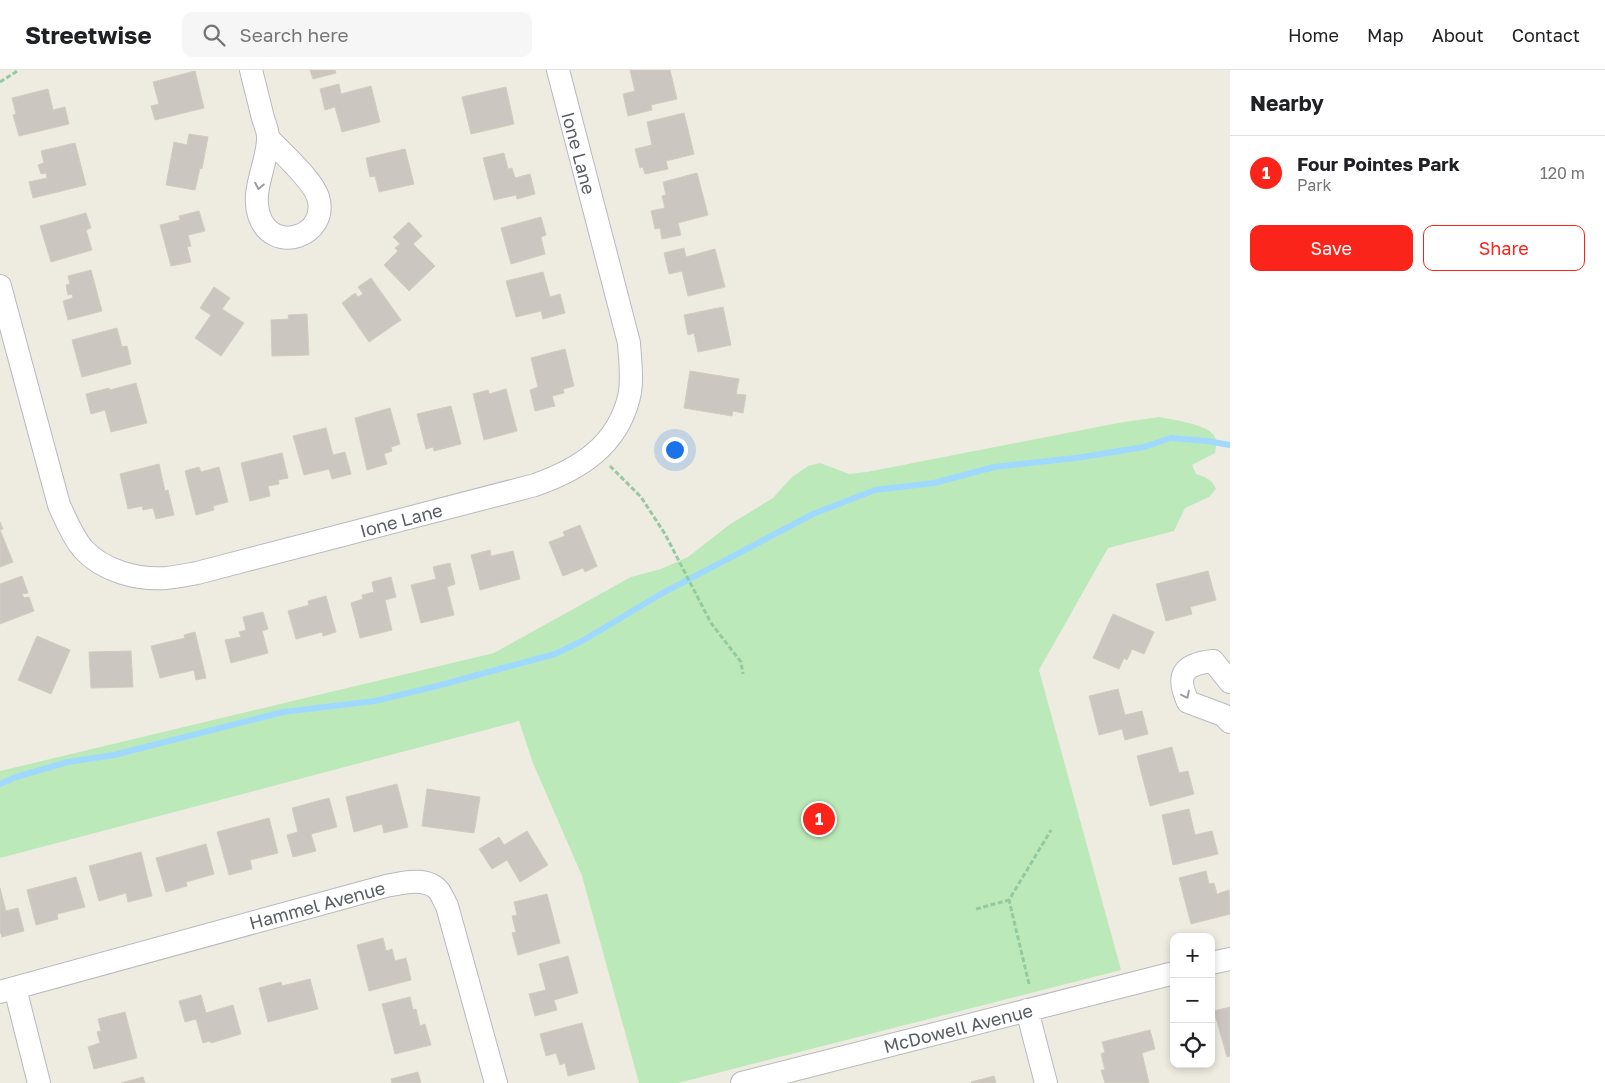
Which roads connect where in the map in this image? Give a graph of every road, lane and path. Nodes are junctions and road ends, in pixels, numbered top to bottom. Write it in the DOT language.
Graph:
graph roads {
  1 [pos="19,70"];
  2 [pos="251,70"];
  3 [pos="558,70"];
  4 [pos="0,82"];
  5 [pos="269,139"];
  6 [pos="0,286"];
  7 [pos="607,463"];
  8 [pos="744,674"];
  9 [pos="1230,682"];
  10 [pos="1230,722"];
  11 [pos="1051,830"];
  12 [pos="1008,900"];
  13 [pos="976,909"];
  14 [pos="1230,959"];
  15 [pos="1215,962"];
  16 [pos="1170,974"];
  17 [pos="1029,984"];
  18 [pos="8,990"];
  19 [pos="1027,1010"];
  20 [pos="39,1083"];
  21 [pos="496,1083"];
  22 [pos="742,1083"];
  23 [pos="1046,1083"];
  1 -- 4 [label="path"];
  2 -- 5 [label="street"];
  3 -- 6 [label="street, Ione Lane"];
  7 -- 8 [label="path"];
  9 -- 10 [label="street, one-way"];
  11 -- 12 [label="path"];
  12 -- 13 [label="path"];
  12 -- 17 [label="path"];
  14 -- 15 [label="street"];
  16 -- 19 [label="street, McDowell Avenue"];
  18 -- 20 [label="street"];
  18 -- 21 [label="street, Hammel Avenue"];
  19 -- 22 [label="street, McDowell Avenue"];
  19 -- 23 [label="street"];
}
